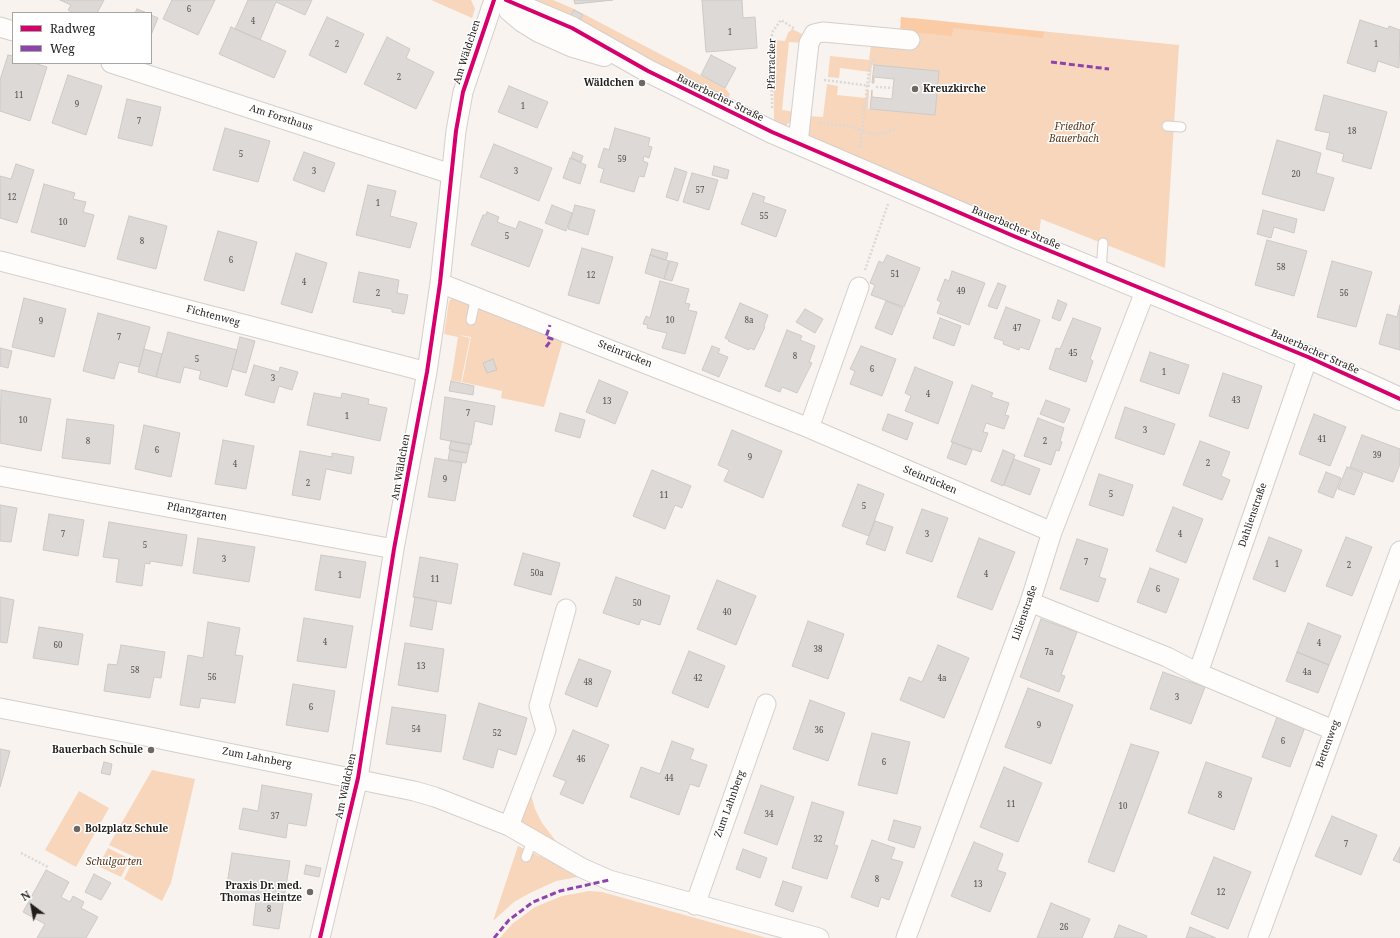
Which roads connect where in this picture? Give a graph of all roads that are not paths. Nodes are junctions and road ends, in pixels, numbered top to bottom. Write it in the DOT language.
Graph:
graph roads {
  1 [pos="494,0"];
  2 [pos="502,0"];
  3 [pos="506,0"];
  4 [pos="0,27"];
  5 [pos="12,31"];
  6 [pos="910,40"];
  7 [pos="631,62"];
  8 [pos="114,64"];
  9 [pos="1167,126"];
  10 [pos="1181,127"];
  11 [pos="798,143"];
  12 [pos="451,174"];
  13 [pos="1103,243"];
  14 [pos="0,261"];
  15 [pos="1101,272"];
  16 [pos="440,283"];
  17 [pos="859,287"];
  18 [pos="1146,289"];
  19 [pos="476,296"];
  20 [pos="471,320"];
  21 [pos="1308,357"];
  22 [pos="426,372"];
  23 [pos="1400,399"];
  24 [pos="809,428"];
  25 [pos="0,476"];
  26 [pos="1052,532"];
  27 [pos="394,549"];
  28 [pos="1400,551"];
  29 [pos="1030,602"];
  30 [pos="566,609"];
  31 [pos="1198,673"];
  32 [pos="766,704"];
  33 [pos="0,708"];
  34 [pos="1333,730"];
  35 [pos="358,778"];
  36 [pos="509,826"];
  37 [pos="534,839"];
  38 [pos="526,857"];
  39 [pos="695,905"];
  40 [pos="320,938"];
  41 [pos="819,938"];
  42 [pos="906,938"];
  43 [pos="1258,938"];
  1 -- 12 [label="street, Am Wäldchen"];
  2 -- 7 [label="street"];
  3 -- 7 [label="street"];
  4 -- 5 [label="street"];
  6 -- 11 [label="street"];
  7 -- 11 [label="street, Bauerbacher Straße"];
  8 -- 12 [label="street, Am Forsthaus"];
  9 -- 10 [label="lane"];
  11 -- 15 [label="street, Bauerbacher Straße"];
  12 -- 16 [label="street, Am Wäldchen"];
  13 -- 15 [label="lane"];
  14 -- 22 [label="street, Fichtenweg"];
  15 -- 18 [label="street, Bauerbacher Straße"];
  16 -- 19 [label="street, Steinrücken"];
  16 -- 22 [label="street, Am Wäldchen"];
  17 -- 24 [label="street"];
  18 -- 21 [label="street, Bauerbacher Straße"];
  18 -- 26 [label="street, Lilienstraße"];
  19 -- 20 [label="lane"];
  19 -- 24 [label="street, Steinrücken"];
  21 -- 23 [label="street, Bauerbacher Straße"];
  21 -- 31 [label="street, Dahlienstraße"];
  22 -- 27 [label="street, Am Wäldchen"];
  24 -- 26 [label="street, Steinrücken"];
  25 -- 27 [label="street, Pflanzgarten"];
  26 -- 29 [label="street, Lilienstraße"];
  27 -- 35 [label="street, Am Wäldchen"];
  28 -- 34 [label="street, Bettenweg"];
  29 -- 31 [label="street"];
  29 -- 42 [label="street, Lilienstraße"];
  30 -- 36 [label="street"];
  31 -- 34 [label="street"];
  32 -- 39 [label="street, Zum Lahnberg"];
  33 -- 35 [label="street, Zum Lahnberg"];
  34 -- 43 [label="street, Bettenweg"];
  35 -- 36 [label="street, Zum Lahnberg"];
  35 -- 40 [label="street, Am Wäldchen"];
  36 -- 37 [label="street, Zum Lahnberg"];
  37 -- 38 [label="lane"];
  37 -- 39 [label="street, Zum Lahnberg"];
  39 -- 41 [label="street, Zum Lahnberg"];
}
